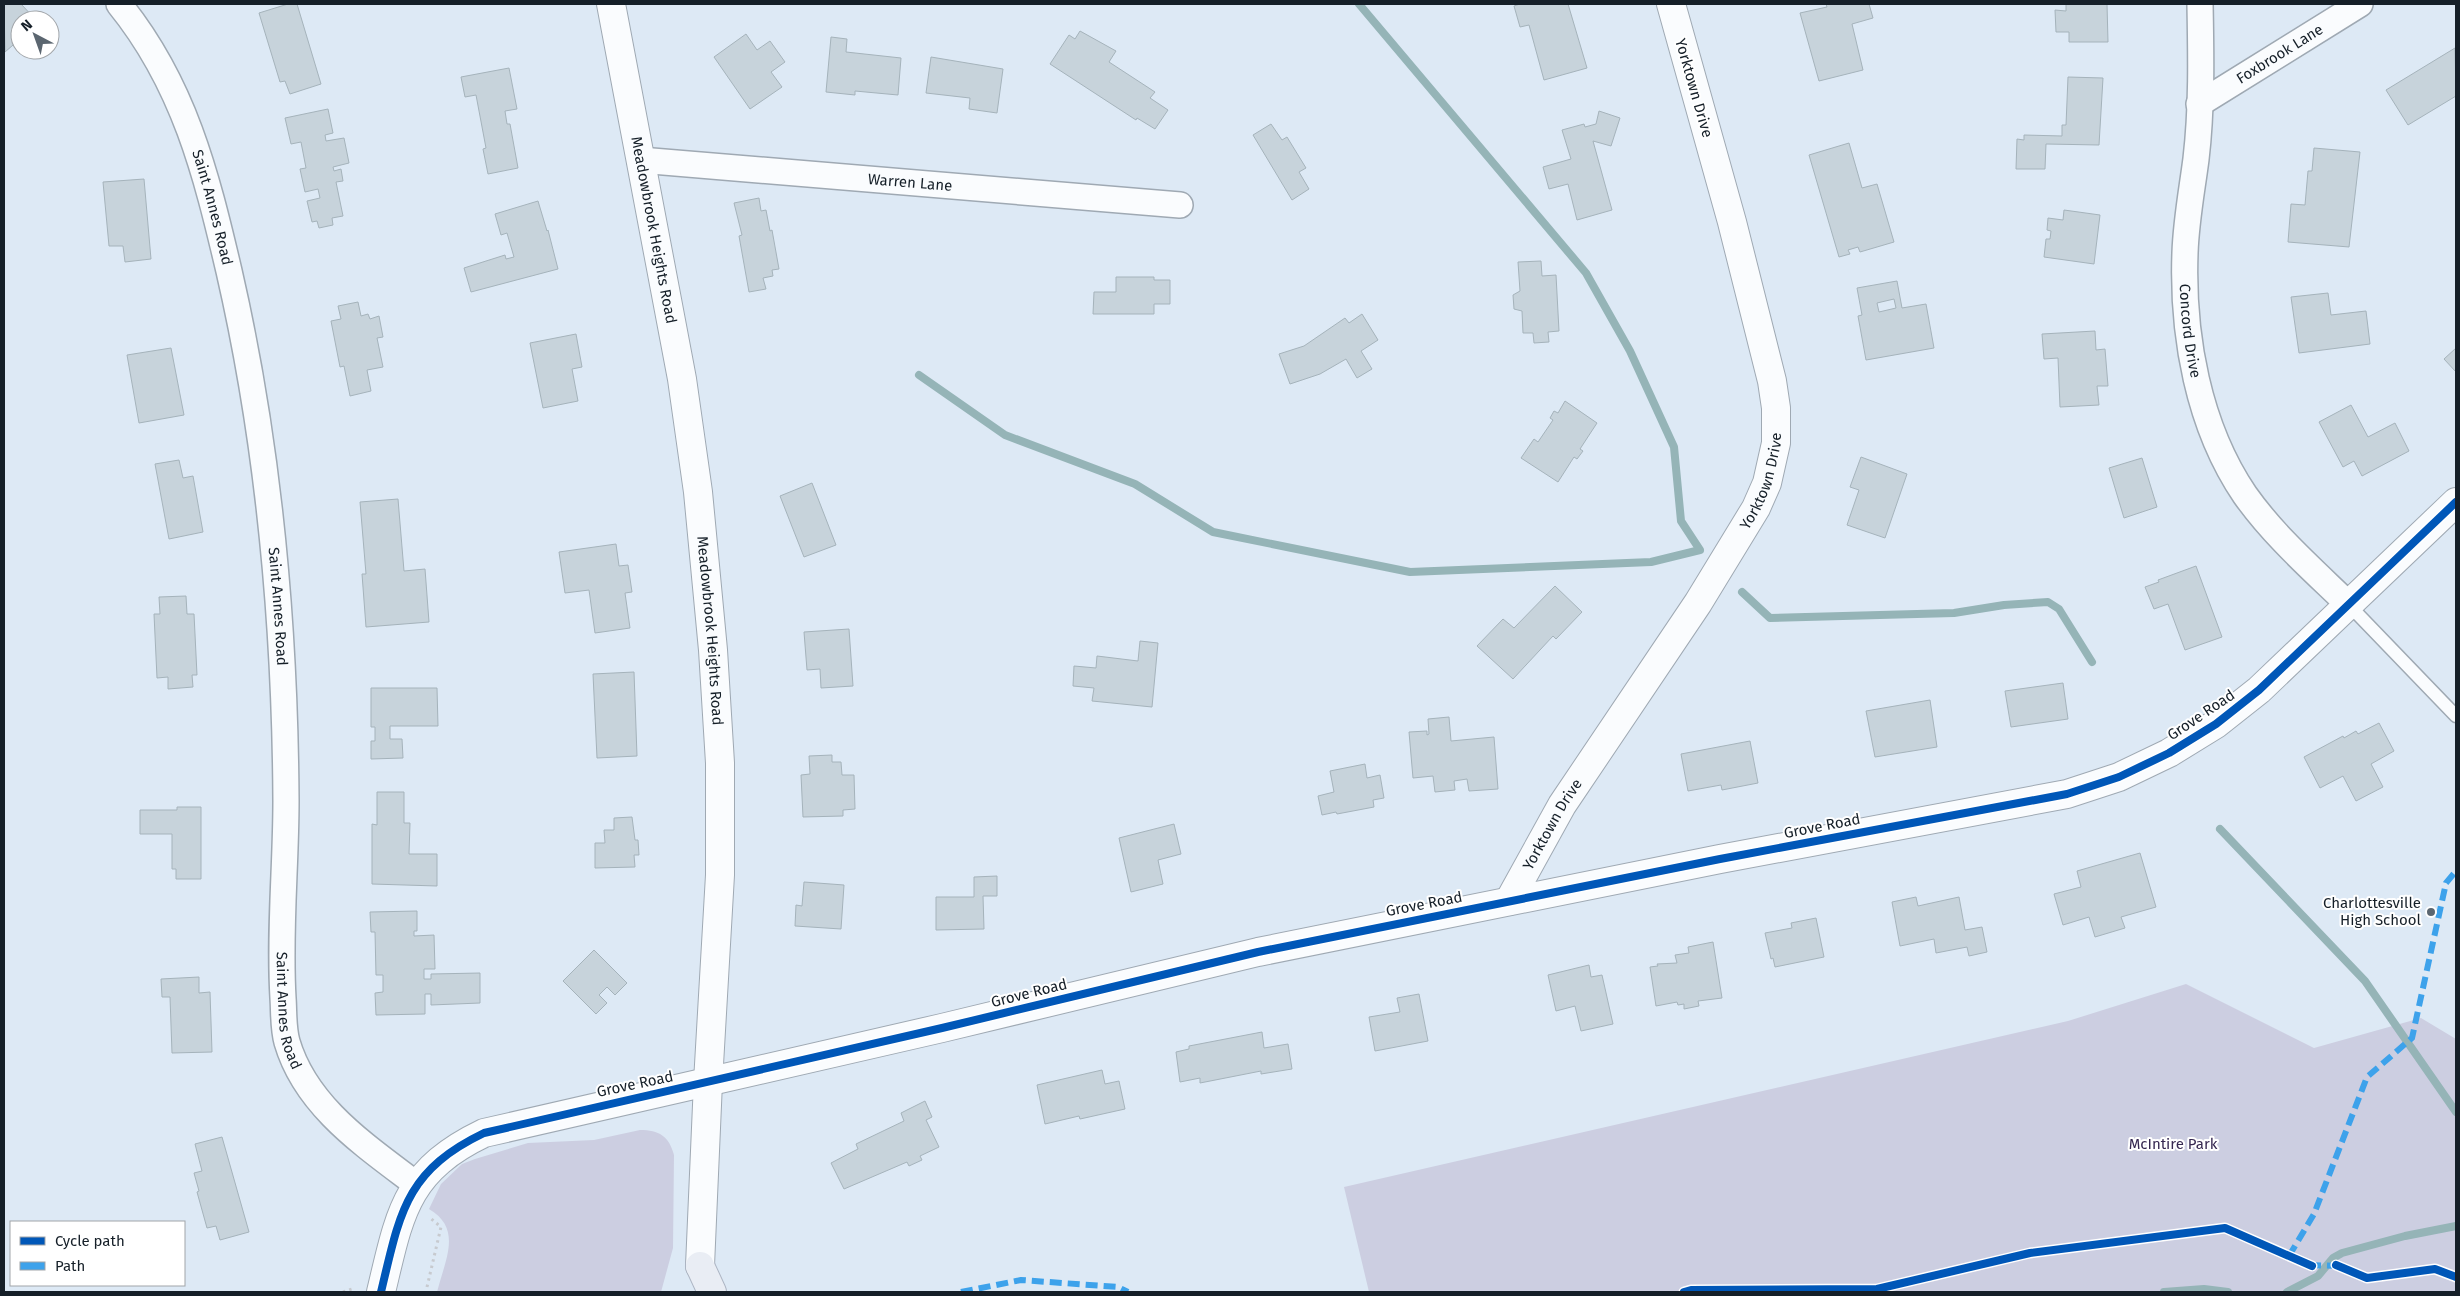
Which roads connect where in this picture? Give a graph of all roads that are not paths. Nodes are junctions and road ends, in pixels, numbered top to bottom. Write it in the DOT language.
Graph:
graph roads {
  1 [pos="119,4"];
  2 [pos="611,4"];
  3 [pos="1671,4"];
  4 [pos="2200,4"];
  5 [pos="2360,4"];
  6 [pos="2199,104"];
  7 [pos="640,160"];
  8 [pos="1180,205"];
  9 [pos="2456,502"];
  10 [pos="2349,605"];
  11 [pos="2456,716"];
  12 [pos="1510,901"];
  13 [pos="708,1082"];
  14 [pos="417,1184"];
  15 [pos="700,1266"];
  16 [pos="384,1281"];
  17 [pos="694,1292"];
  18 [pos="712,1292"];
  1 -- 14 [label="street, Saint Annes Road"];
  2 -- 7 [label="street, Meadowbrook Heights Road"];
  3 -- 12 [label="street, Yorktown Drive"];
  4 -- 6 [label="street, Concord Drive"];
  5 -- 6 [label="street, Foxbrook Lane"];
  6 -- 10 [label="street, Concord Drive"];
  7 -- 8 [label="street, Warren Lane"];
  7 -- 13 [label="street, Meadowbrook Heights Road"];
  9 -- 10 [label="street, Grove Road"];
  10 -- 11 [label="lane"];
  10 -- 12 [label="street, Grove Road"];
  12 -- 13 [label="street, Grove Road"];
  13 -- 14 [label="street, Grove Road"];
  13 -- 15 [label="street, Meadowbrook Heights Road"];
  14 -- 16 [label="street, Grove Road"];
  15 -- 17 [label="highway"];
  15 -- 18 [label="highway"];
}
